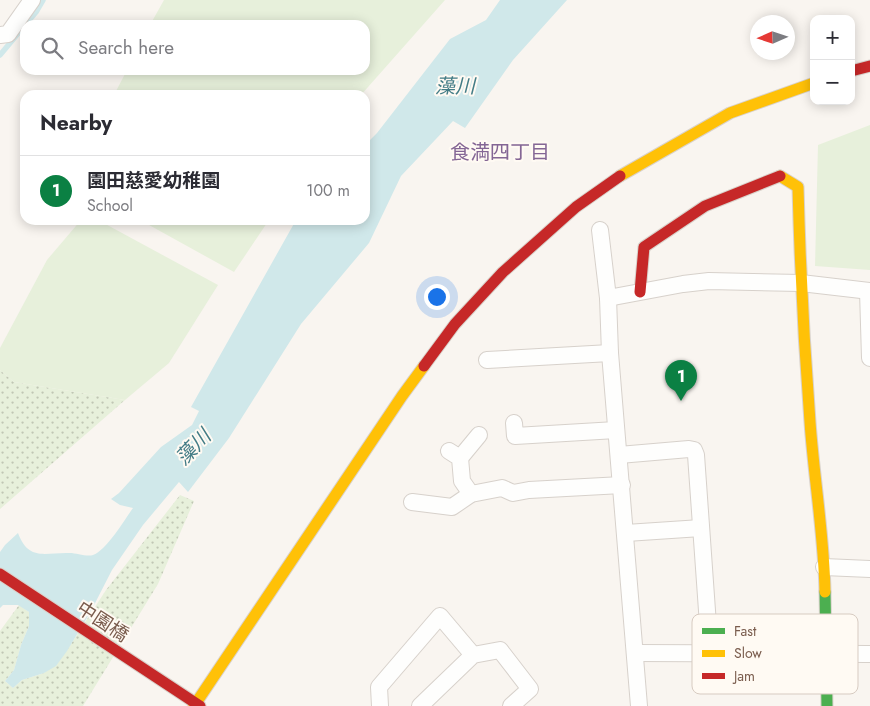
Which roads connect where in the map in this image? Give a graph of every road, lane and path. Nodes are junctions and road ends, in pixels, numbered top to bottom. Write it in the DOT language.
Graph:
graph roads {
  1 [pos="32,0"];
  2 [pos="0,35"];
  3 [pos="870,66"];
  4 [pos="855,69"];
  5 [pos="810,84"];
  6 [pos="600,230"];
  7 [pos="800,284"];
  8 [pos="869,291"];
  9 [pos="640,292"];
  10 [pos="608,298"];
  11 [pos="610,353"];
  12 [pos="870,358"];
  13 [pos="487,360"];
  14 [pos="616,430"];
  15 [pos="479,435"];
  16 [pos="515,436"];
  17 [pos="619,455"];
  18 [pos="622,485"];
  19 [pos="471,494"];
  20 [pos="412,502"];
  21 [pos="701,528"];
  22 [pos="626,533"];
  23 [pos="824,567"];
  24 [pos="870,569"];
  25 [pos="0,574"];
  26 [pos="707,614"];
  27 [pos="825,614"];
  28 [pos="635,653"];
  29 [pos="692,653"];
  30 [pos="473,655"];
  31 [pos="197,705"];
  32 [pos="380,706"];
  33 [pos="420,706"];
  34 [pos="511,706"];
  35 [pos="639,706"];
  1 -- 2 [label="street"];
  3 -- 4 [label="street"];
  5 -- 31 [label="street"];
  6 -- 10 [label="street"];
  7 -- 8 [label="street"];
  7 -- 9 [label="street"];
  7 -- 9 [label="street"];
  7 -- 23 [label="street"];
  8 -- 12 [label="street"];
  9 -- 10 [label="street"];
  10 -- 11 [label="street"];
  11 -- 13 [label="street"];
  11 -- 14 [label="street"];
  14 -- 16 [label="street"];
  14 -- 17 [label="street"];
  15 -- 19 [label="street"];
  17 -- 18 [label="street"];
  17 -- 21 [label="street"];
  18 -- 19 [label="street"];
  18 -- 22 [label="street"];
  19 -- 20 [label="street"];
  21 -- 22 [label="street"];
  21 -- 26 [label="street"];
  22 -- 28 [label="street"];
  23 -- 24 [label="street"];
  23 -- 27 [label="street"];
  25 -- 31 [label="street, 中園橋"];
  28 -- 29 [label="street"];
  28 -- 35 [label="street"];
  30 -- 32 [label="street"];
  30 -- 33 [label="street"];
  30 -- 34 [label="street"];
}
